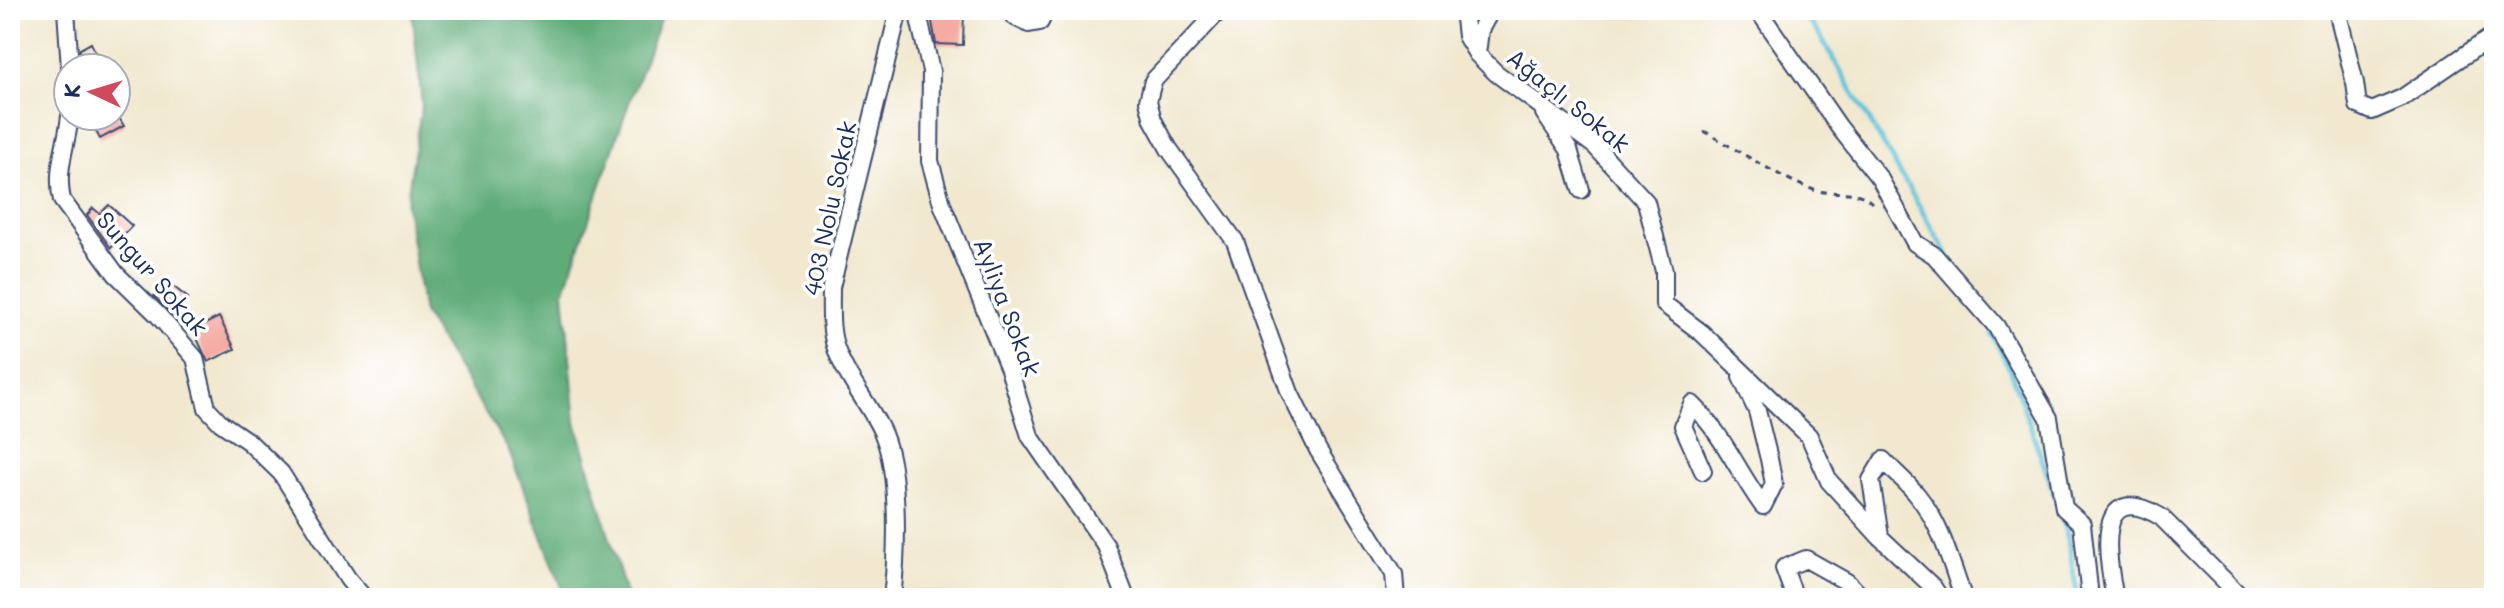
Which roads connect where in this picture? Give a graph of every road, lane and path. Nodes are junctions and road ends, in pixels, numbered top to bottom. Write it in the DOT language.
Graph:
graph roads {
  1 [pos="66,10"];
  2 [pos="899,10"];
  3 [pos="917,10"];
  4 [pos="1011,10"];
  5 [pos="1046,10"];
  6 [pos="1220,10"];
  7 [pos="1463,10"];
  8 [pos="1491,10"];
  9 [pos="1758,10"];
  10 [pos="2337,10"];
  11 [pos="2494,35"];
  12 [pos="69,52"];
  13 [pos="1477,54"];
  14 [pos="1536,101"];
  15 [pos="1704,131"];
  16 [pos="67,132"];
  17 [pos="1581,190"];
  18 [pos="1874,205"];
  19 [pos="1737,369"];
  20 [pos="1703,471"];
  21 [pos="1880,537"];
  22 [pos="1937,592"];
  23 [pos="1965,596"];
  24 [pos="364,598"];
  25 [pos="892,598"];
  26 [pos="1126,598"];
  27 [pos="1396,598"];
  28 [pos="1795,598"];
  29 [pos="1863,598"];
  30 [pos="2090,598"];
  31 [pos="2115,598"];
  32 [pos="2242,598"];
  1 -- 12 [label="street"];
  2 -- 25 [label="street, 403 Nolu Sokak"];
  3 -- 26 [label="street, Ayliya Sokak"];
  4 -- 5 [label="street"];
  6 -- 27 [label="street"];
  7 -- 13 [label="street, Ağaçlı Sokak"];
  8 -- 13 [label="street"];
  9 -- 30 [label="street"];
  10 -- 11 [label="street"];
  13 -- 14 [label="street, Ağaçlı Sokak"];
  14 -- 17 [label="street"];
  14 -- 19 [label="street, Ağaçlı Sokak"];
  15 -- 18 [label="path"];
  16 -- 24 [label="street, Sungur Sokak"];
  19 -- 20 [label="street"];
  19 -- 21 [label="street"];
  21 -- 22 [label="street"];
  21 -- 23 [label="street"];
  22 -- 23 [label="street"];
  28 -- 29 [label="street"];
  31 -- 32 [label="street"];
}
